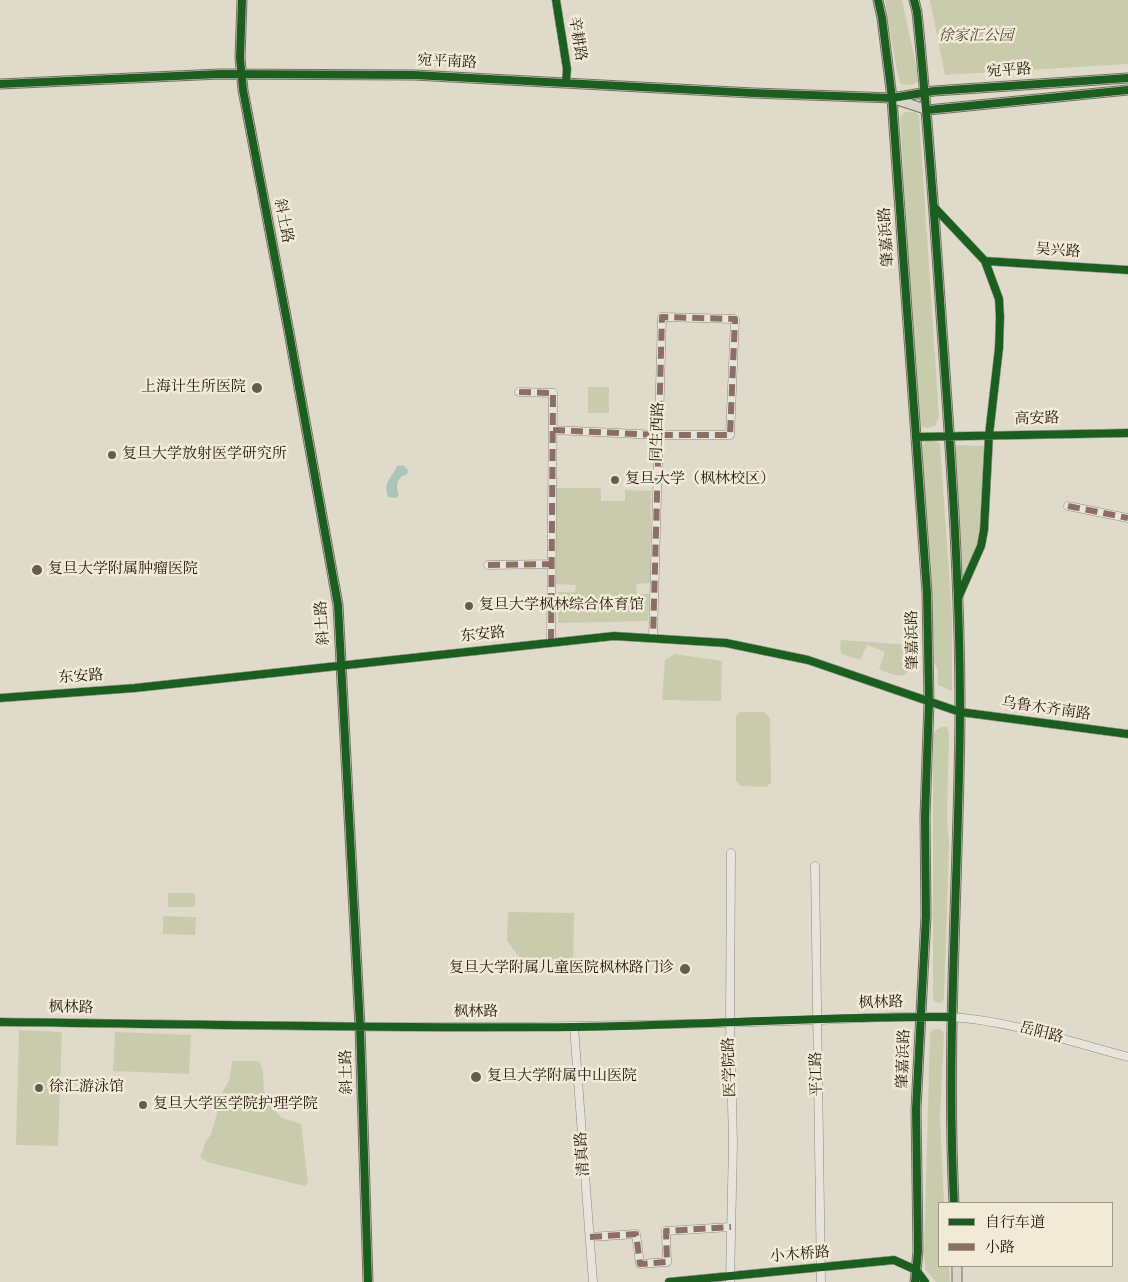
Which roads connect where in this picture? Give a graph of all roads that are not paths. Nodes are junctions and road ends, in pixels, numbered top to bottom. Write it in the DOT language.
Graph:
graph roads {
  1 [pos="242,0"];
  2 [pos="556,0"];
  3 [pos="878,0"];
  4 [pos="914,0"];
  5 [pos="242,74"];
  6 [pos="1128,78"];
  7 [pos="566,82"];
  8 [pos="0,84"];
  9 [pos="1128,90"];
  10 [pos="926,92"];
  11 [pos="892,98"];
  12 [pos="928,110"];
  13 [pos="934,207"];
  14 [pos="985,261"];
  15 [pos="1128,270"];
  16 [pos="519,392"];
  17 [pos="553,430"];
  18 [pos="1128,433"];
  19 [pos="658,435"];
  20 [pos="989,435"];
  21 [pos="950,436"];
  22 [pos="916,437"];
  23 [pos="1068,506"];
  24 [pos="1128,518"];
  25 [pos="551,564"];
  26 [pos="488,565"];
  27 [pos="958,598"];
  28 [pos="653,638"];
  29 [pos="551,642"];
  30 [pos="341,665"];
  31 [pos="0,698"];
  32 [pos="928,702"];
  33 [pos="960,712"];
  34 [pos="1128,734"];
  35 [pos="731,852"];
  36 [pos="815,866"];
  37 [pos="920,1017"];
  38 [pos="952,1017"];
  39 [pos="817,1020"];
  40 [pos="0,1022"];
  41 [pos="730,1023"];
  42 [pos="574,1026"];
  43 [pos="360,1027"];
  44 [pos="1128,1057"];
  45 [pos="954,1202"];
  46 [pos="731,1227"];
  47 [pos="590,1237"];
  48 [pos="958,1267"];
  49 [pos="822,1268"];
  50 [pos="916,1270"];
  51 [pos="730,1279"];
  52 [pos="368,1282"];
  53 [pos="593,1282"];
  54 [pos="669,1282"];
  55 [pos="822,1282"];
  56 [pos="915,1282"];
  57 [pos="925,1282"];
  58 [pos="957,1282"];
  1 -- 5 [label="main road, 斜土路"];
  2 -- 7 [label="street, 辛耕路"];
  3 -- 11 [label="main road, 肇嘉浜路"];
  4 -- 10 [label="main road"];
  5 -- 7 [label="main road, 宛平南路"];
  5 -- 8 [label="main road, 宛平南路"];
  5 -- 30 [label="main road, 斜土路"];
  6 -- 10 [label="main road, 宛平路"];
  7 -- 11 [label="main road, 宛平南路"];
  9 -- 12 [label="main road, 宛平路"];
  10 -- 11 [label="main road, 宛平路"];
  10 -- 12 [label="main road"];
  11 -- 12 [label="main road, 宛平路"];
  11 -- 22 [label="main road, 肇嘉浜路"];
  12 -- 13 [label="main road"];
  13 -- 14 [label="street"];
  13 -- 21 [label="main road"];
  14 -- 15 [label="street, 吴兴路"];
  14 -- 20 [label="street"];
  16 -- 17 [label="street"];
  17 -- 19 [label="street"];
  17 -- 25 [label="street"];
  18 -- 20 [label="street, 高安路"];
  19 -- 19 [label="street, 同生西路"];
  19 -- 28 [label="street, 同生西路"];
  20 -- 21 [label="street, 高安路"];
  20 -- 27 [label="street"];
  21 -- 22 [label="street, 高安路"];
  21 -- 27 [label="main road"];
  22 -- 32 [label="main road, 肇嘉浜路"];
  23 -- 24 [label="street"];
  25 -- 26 [label="street"];
  25 -- 29 [label="street"];
  27 -- 33 [label="main road"];
  28 -- 29 [label="street, 东安路"];
  28 -- 32 [label="street, 东安路"];
  29 -- 30 [label="street, 东安路"];
  30 -- 31 [label="street, 东安路"];
  30 -- 43 [label="main road, 斜土路"];
  32 -- 33 [label="street, 东安路"];
  32 -- 37 [label="main road, 肇嘉浜路"];
  33 -- 34 [label="street, 乌鲁木齐南路"];
  33 -- 38 [label="main road"];
  35 -- 41 [label="street, 医学院路"];
  36 -- 39 [label="street, 平江路"];
  37 -- 38 [label="street, 枫林路"];
  37 -- 39 [label="street, 枫林路"];
  37 -- 50 [label="main road, 肇嘉浜路"];
  38 -- 44 [label="street, 岳阳路"];
  38 -- 45 [label="main road"];
  39 -- 41 [label="street, 枫林路"];
  39 -- 49 [label="street, 平江路"];
  40 -- 43 [label="street, 枫林路"];
  41 -- 42 [label="street, 枫林路"];
  41 -- 46 [label="street, 医学院路"];
  42 -- 43 [label="street, 枫林路"];
  42 -- 47 [label="street, 清真路"];
  43 -- 52 [label="main road, 斜土路"];
  46 -- 47 [label="street"];
  46 -- 51 [label="street, 医学院路"];
  47 -- 53 [label="street, 清真路"];
  48 -- 58 [label="main road"];
  49 -- 50 [label="street, 小木桥路"];
  49 -- 51 [label="street, 小木桥路"];
  49 -- 55 [label="street, 平江路"];
  50 -- 56 [label="main road, 肇嘉浜路"];
  50 -- 57 [label="street, 小木桥路"];
  51 -- 54 [label="street, 小木桥路"];
}
